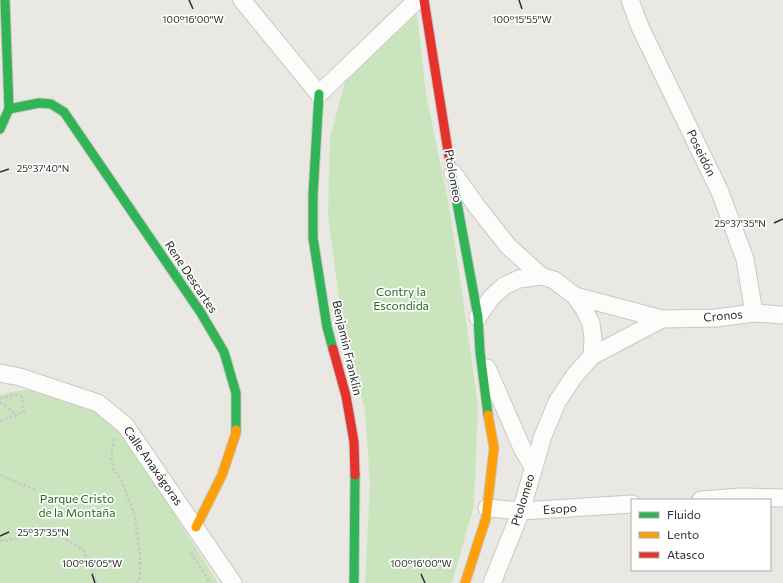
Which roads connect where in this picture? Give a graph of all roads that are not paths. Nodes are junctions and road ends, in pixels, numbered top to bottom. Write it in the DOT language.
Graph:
graph roads {
  1 [pos="5,0"];
  2 [pos="242,0"];
  3 [pos="417,0"];
  4 [pos="424,0"];
  5 [pos="630,0"];
  6 [pos="319,94"];
  7 [pos="9,109"];
  8 [pos="0,129"];
  9 [pos="451,171"];
  10 [pos="541,276"];
  11 [pos="574,296"];
  12 [pos="754,313"];
  13 [pos="783,315"];
  14 [pos="478,317"];
  15 [pos="662,319"];
  16 [pos="480,352"];
  17 [pos="592,356"];
  18 [pos="0,373"];
  19 [pos="0,385"];
  20 [pos="21,385"];
  21 [pos="533,467"];
  22 [pos="783,498"];
  23 [pos="721,499"];
  24 [pos="631,504"];
  25 [pos="487,508"];
  26 [pos="521,511"];
  27 [pos="196,527"];
  28 [pos="234,583"];
  29 [pos="354,583"];
  30 [pos="465,583"];
  31 [pos="492,583"];
  1 -- 7 [label="street"];
  2 -- 6 [label="street"];
  3 -- 6 [label="street"];
  4 -- 9 [label="street, Ptolomeo"];
  5 -- 12 [label="street, Poseidón"];
  6 -- 29 [label="street, Benjamin Franklin"];
  7 -- 8 [label="street"];
  7 -- 27 [label="street, Rene Descartes"];
  9 -- 10 [label="street"];
  9 -- 14 [label="street, Ptolomeo"];
  10 -- 11 [label="street"];
  10 -- 14 [label="street"];
  11 -- 15 [label="street, Cronos"];
  11 -- 17 [label="street"];
  12 -- 13 [label="street, Cronos"];
  12 -- 15 [label="street, Cronos"];
  14 -- 16 [label="street, Ptolomeo"];
  15 -- 17 [label="street, Cronos"];
  16 -- 21 [label="street, Ptolomeo"];
  16 -- 25 [label="street, Ptolomeo"];
  17 -- 21 [label="street"];
  18 -- 20 [label="street, Calle Anaxágoras"];
  19 -- 20 [label="street"];
  20 -- 27 [label="street, Calle Anaxágoras"];
  21 -- 26 [label="street, Ptolomeo"];
  22 -- 23 [label="street"];
  24 -- 26 [label="street, Esopo"];
  25 -- 26 [label="street, Esopo"];
  25 -- 30 [label="street, Ptolomeo"];
  26 -- 31 [label="street, Ptolomeo"];
  27 -- 28 [label="street, Calle Anaxágoras"];
}
